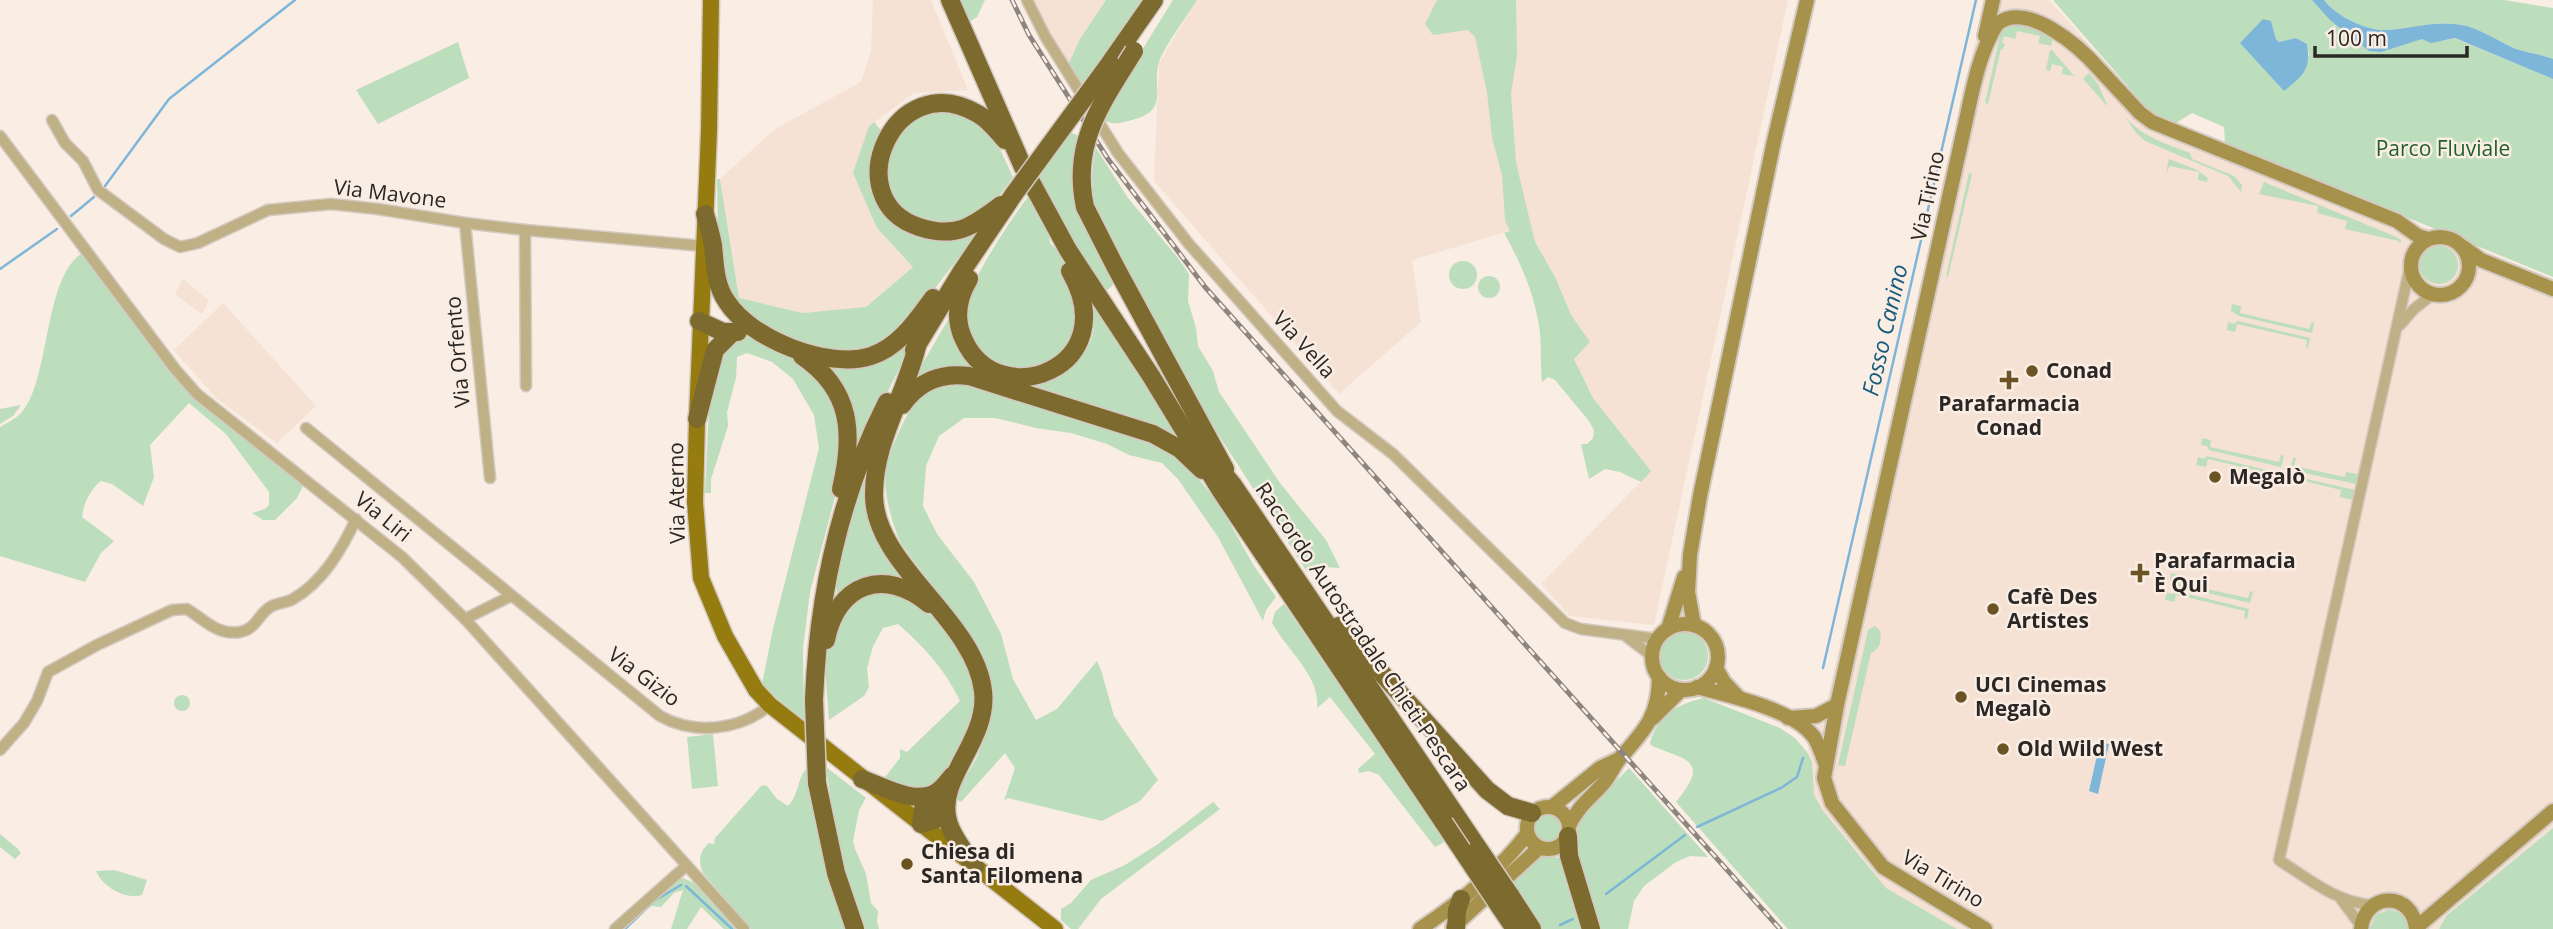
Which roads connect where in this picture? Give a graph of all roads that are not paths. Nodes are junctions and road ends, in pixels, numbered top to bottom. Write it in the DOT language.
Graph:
graph roads {
  1 [pos="711,0"];
  2 [pos="950,0"];
  3 [pos="1027,0"];
  4 [pos="1154,0"];
  5 [pos="1165,0"];
  6 [pos="1807,0"];
  7 [pos="1993,0"];
  8 [pos="2048,9"];
  9 [pos="2061,26"];
  10 [pos="1979,65"];
  11 [pos="52,120"];
  12 [pos="0,136"];
  13 [pos="1016,152"];
  14 [pos="1014,194"];
  15 [pos="705,214"];
  16 [pos="995,221"];
  17 [pos="466,223"];
  18 [pos="525,230"];
  19 [pos="2428,239"];
  20 [pos="2458,243"];
  21 [pos="703,246"];
  22 [pos="1068,250"];
  23 [pos="2411,262"];
  24 [pos="962,271"];
  25 [pos="2553,289"];
  26 [pos="2433,294"];
  27 [pos="735,314"];
  28 [pos="699,321"];
  29 [pos="2396,331"];
  30 [pos="732,333"];
  31 [pos="762,333"];
  32 [pos="919,342"];
  33 [pos="791,348"];
  34 [pos="526,386"];
  35 [pos="696,419"];
  36 [pos="306,428"];
  37 [pos="887,433"];
  38 [pos="490,478"];
  39 [pos="1227,488"];
  40 [pos="356,519"];
  41 [pos="1690,555"];
  42 [pos="1283,559"];
  43 [pos="512,596"];
  44 [pos="822,601"];
  45 [pos="945,618"];
  46 [pos="465,619"];
  47 [pos="1694,625"];
  48 [pos="1663,634"];
  49 [pos="1627,636"];
  50 [pos="1652,656"];
  51 [pos="1716,668"];
  52 [pos="1659,677"];
  53 [pos="1698,687"];
  54 [pos="1681,690"];
  55 [pos="814,691"];
  56 [pos="1740,699"];
  57 [pos="769,705"];
  58 [pos="1837,705"];
  59 [pos="1788,718"];
  60 [pos="1652,719"];
  61 [pos="0,750"];
  62 [pos="1620,758"];
  63 [pos="1826,766"];
  64 [pos="957,771"];
  65 [pos="862,779"];
  66 [pos="937,792"];
  67 [pos="1552,807"];
  68 [pos="945,808"];
  69 [pos="2553,811"];
  70 [pos="1532,813"];
  71 [pos="921,824"];
  72 [pos="1568,831"];
  73 [pos="1527,834"];
  74 [pos="1539,848"];
  75 [pos="686,866"];
  76 [pos="975,867"];
  77 [pos="2338,896"];
  78 [pos="1461,899"];
  79 [pos="1505,901"];
  80 [pos="2374,905"];
  81 [pos="2361,927"];
  82 [pos="1454,928"];
  83 [pos="2416,928"];
  84 [pos="615,929"];
  85 [pos="744,929"];
  86 [pos="855,929"];
  87 [pos="1055,929"];
  88 [pos="1420,929"];
  89 [pos="1515,929"];
  90 [pos="1532,929"];
  91 [pos="1591,929"];
  92 [pos="1985,929"];
  1 -- 15 [label="main road, Via Aterno"];
  2 -- 13 [label="highway, Raccordo Autostradale Chieti-Pescara"];
  3 -- 49 [label="street, Via Vella"];
  4 -- 14 [label="highway, bridge"];
  5 -- 39 [label="highway, bridge"];
  6 -- 41 [label="street"];
  7 -- 10 [label="street"];
  8 -- 9 [label="street"];
  9 -- 10 [label="street, Via Tirino"];
  9 -- 19 [label="street, Via Tirino"];
  10 -- 58 [label="street, Via Tirino"];
  11 -- 17 [label="street, Via Mavone"];
  12 -- 40 [label="street, Via Liri"];
  13 -- 14 [label="highway"];
  13 -- 22 [label="highway, Raccordo Autostradale Chieti-Pescara"];
  14 -- 16 [label="highway"];
  15 -- 21 [label="main road, Via Aterno"];
  15 -- 27 [label="highway"];
  16 -- 22 [label="highway"];
  16 -- 24 [label="highway"];
  17 -- 18 [label="street, Via Mavone"];
  17 -- 38 [label="street, Via Orfento"];
  18 -- 21 [label="street, Via Mavone"];
  18 -- 34 [label="street"];
  19 -- 20 [label="street"];
  19 -- 23 [label="street"];
  20 -- 25 [label="street"];
  20 -- 26 [label="street"];
  21 -- 28 [label="main road, Via Aterno"];
  22 -- 39 [label="highway, Raccordo Autostradale Chieti-Pescara"];
  23 -- 26 [label="street"];
  23 -- 29 [label="street"];
  24 -- 32 [label="highway"];
  24 -- 33 [label="highway"];
  26 -- 29 [label="street"];
  27 -- 28 [label="highway"];
  27 -- 31 [label="highway"];
  28 -- 30 [label="highway"];
  28 -- 35 [label="main road, Via Aterno"];
  29 -- 77 [label="street"];
  30 -- 31 [label="highway"];
  30 -- 35 [label="highway"];
  31 -- 33 [label="highway"];
  32 -- 37 [label="highway"];
  32 -- 44 [label="highway"];
  33 -- 44 [label="highway"];
  35 -- 57 [label="main road, Via Aterno"];
  36 -- 43 [label="street, Via Gizio"];
  37 -- 39 [label="highway"];
  37 -- 45 [label="highway"];
  39 -- 42 [label="highway, Raccordo Autostradale Chieti-Pescara"];
  39 -- 79 [label="highway, Raccordo Autostradale Chieti-Pescara, bridge"];
  40 -- 46 [label="street, Via Liri"];
  40 -- 61 [label="street"];
  41 -- 47 [label="street"];
  41 -- 48 [label="street"];
  42 -- 70 [label="highway"];
  42 -- 79 [label="highway, Raccordo Autostradale Chieti-Pescara, bridge"];
  43 -- 46 [label="street"];
  43 -- 57 [label="street, Via Gizio"];
  44 -- 55 [label="highway"];
  45 -- 55 [label="highway"];
  45 -- 64 [label="highway"];
  46 -- 75 [label="street, Via Liri"];
  47 -- 48 [label="street"];
  47 -- 51 [label="street"];
  48 -- 49 [label="street, Via Vella"];
  48 -- 50 [label="street"];
  49 -- 50 [label="street"];
  50 -- 52 [label="street"];
  51 -- 53 [label="street"];
  51 -- 56 [label="street"];
  52 -- 54 [label="street"];
  52 -- 60 [label="street"];
  53 -- 54 [label="street"];
  53 -- 56 [label="street"];
  54 -- 60 [label="street"];
  55 -- 86 [label="highway, bridge"];
  56 -- 59 [label="street"];
  57 -- 65 [label="main road, Via Aterno"];
  58 -- 59 [label="street"];
  58 -- 63 [label="street, Via Tirino"];
  59 -- 63 [label="street"];
  60 -- 62 [label="street"];
  62 -- 67 [label="street"];
  62 -- 72 [label="street"];
  63 -- 92 [label="street, Via Tirino"];
  64 -- 66 [label="highway"];
  64 -- 68 [label="highway"];
  65 -- 66 [label="highway"];
  65 -- 71 [label="main road, Via Aterno"];
  66 -- 71 [label="highway"];
  67 -- 70 [label="street"];
  67 -- 72 [label="street"];
  68 -- 71 [label="highway"];
  68 -- 76 [label="highway"];
  69 -- 83 [label="street"];
  70 -- 73 [label="street"];
  71 -- 76 [label="main road, Via Aterno"];
  72 -- 74 [label="street"];
  72 -- 91 [label="highway"];
  73 -- 74 [label="street"];
  73 -- 78 [label="street"];
  74 -- 82 [label="street"];
  75 -- 84 [label="street"];
  75 -- 85 [label="street, Via Liri"];
  76 -- 87 [label="main road, Via Aterno"];
  77 -- 80 [label="street"];
  77 -- 81 [label="street"];
  78 -- 82 [label="highway"];
  78 -- 88 [label="street"];
  79 -- 89 [label="highway, Raccordo Autostradale Chieti-Pescara"];
  79 -- 90 [label="highway, Raccordo Autostradale Chieti-Pescara"];
  80 -- 81 [label="street"];
  80 -- 83 [label="street"];
}
